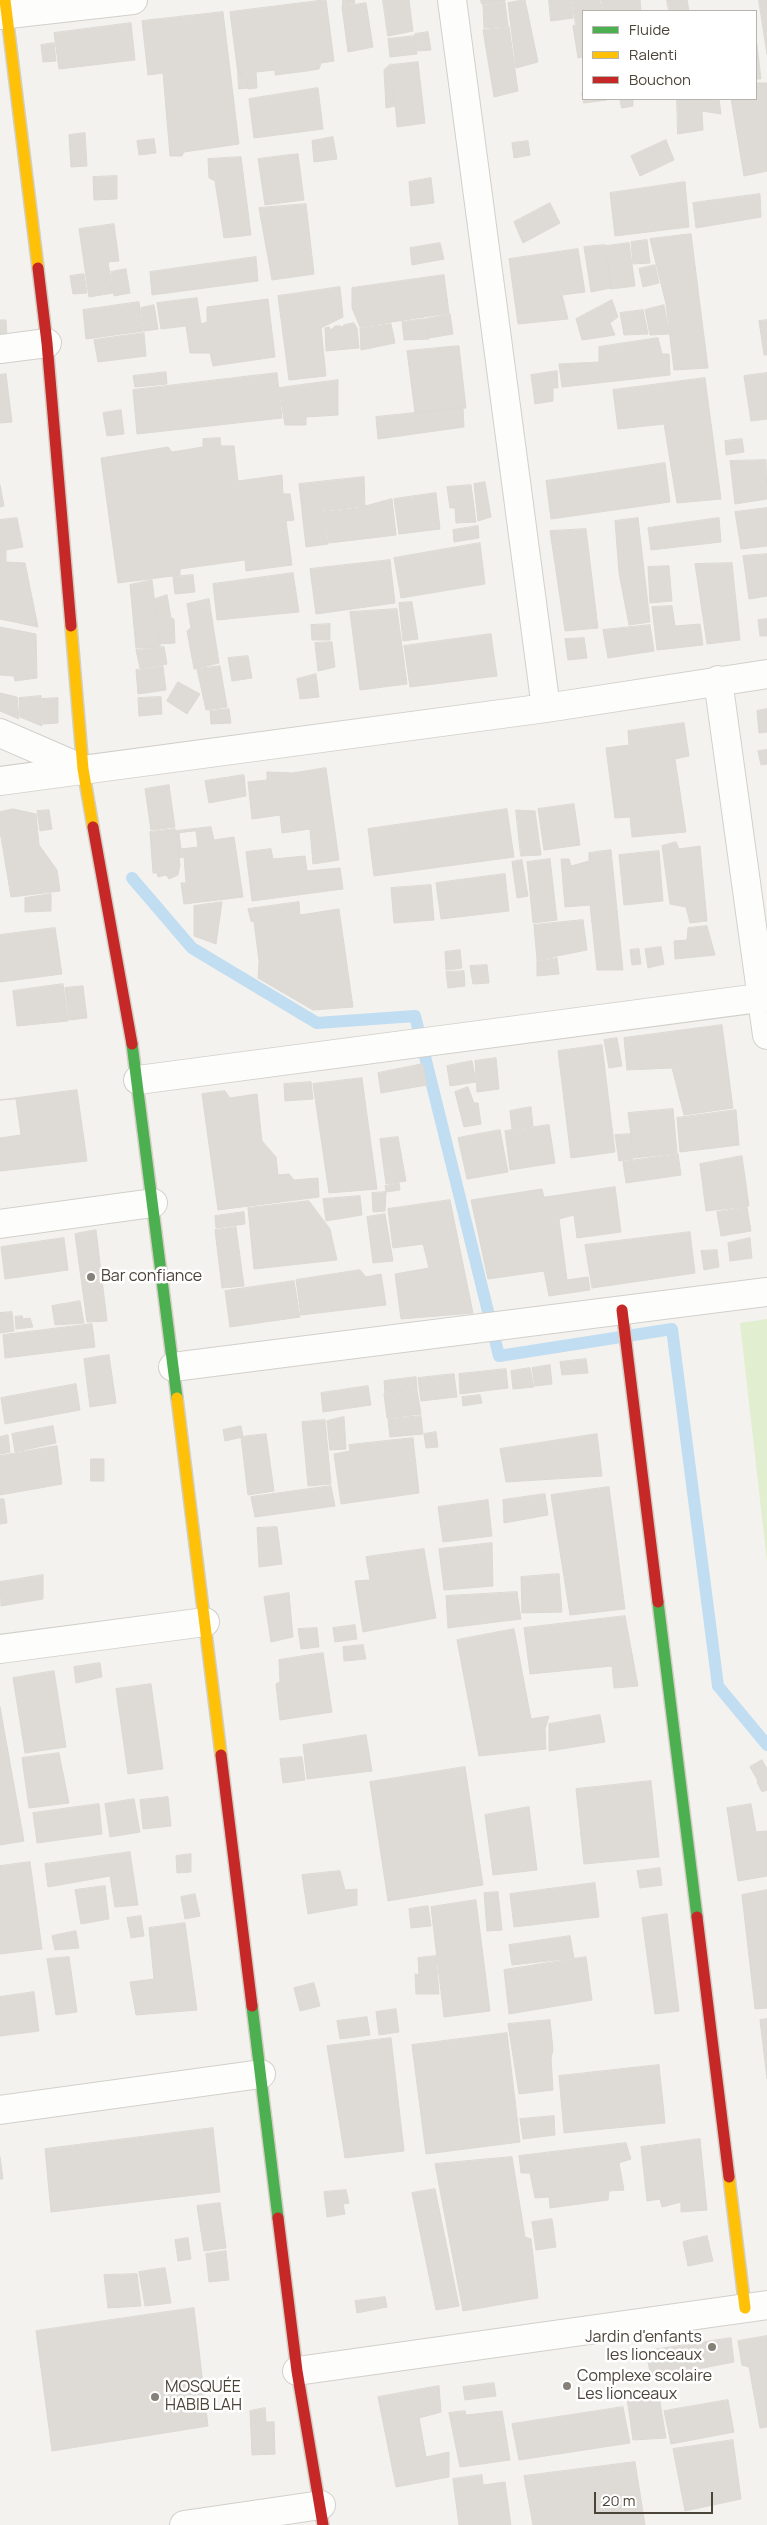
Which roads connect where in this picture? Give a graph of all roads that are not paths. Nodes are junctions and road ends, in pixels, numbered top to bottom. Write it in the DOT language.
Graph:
graph roads {
  1 [pos="133,0"];
  2 [pos="452,0"];
  3 [pos="4,9"];
  4 [pos="47,343"];
  5 [pos="0,349"];
  6 [pos="767,674"];
  7 [pos="718,680"];
  8 [pos="546,708"];
  9 [pos="0,733"];
  10 [pos="83,768"];
  11 [pos="0,781"];
  12 [pos="764,997"];
  13 [pos="767,1035"];
  14 [pos="138,1080"];
  15 [pos="153,1203"];
  16 [pos="0,1224"];
  17 [pos="767,1292"];
  18 [pos="622,1310"];
  19 [pos="173,1367"];
  20 [pos="205,1622"];
  21 [pos="0,1650"];
  22 [pos="260,2074"];
  23 [pos="0,2110"];
  24 [pos="756,2307"];
  25 [pos="297,2371"];
  26 [pos="322,2515"];
  27 [pos="184,2525"];
  1 -- 3 [label="street"];
  2 -- 8 [label="street"];
  3 -- 4 [label="street"];
  4 -- 5 [label="street"];
  4 -- 10 [label="street"];
  6 -- 7 [label="street"];
  7 -- 8 [label="street"];
  7 -- 12 [label="street"];
  8 -- 10 [label="street"];
  9 -- 10 [label="street"];
  10 -- 11 [label="street"];
  10 -- 14 [label="street"];
  12 -- 13 [label="street"];
  12 -- 14 [label="street"];
  14 -- 15 [label="street"];
  15 -- 16 [label="street"];
  15 -- 19 [label="street"];
  17 -- 18 [label="street"];
  18 -- 19 [label="street"];
  18 -- 24 [label="street"];
  19 -- 20 [label="street"];
  20 -- 21 [label="street"];
  20 -- 22 [label="street"];
  22 -- 23 [label="street"];
  22 -- 25 [label="street"];
  24 -- 25 [label="street"];
  25 -- 26 [label="street"];
  26 -- 27 [label="street"];
}
